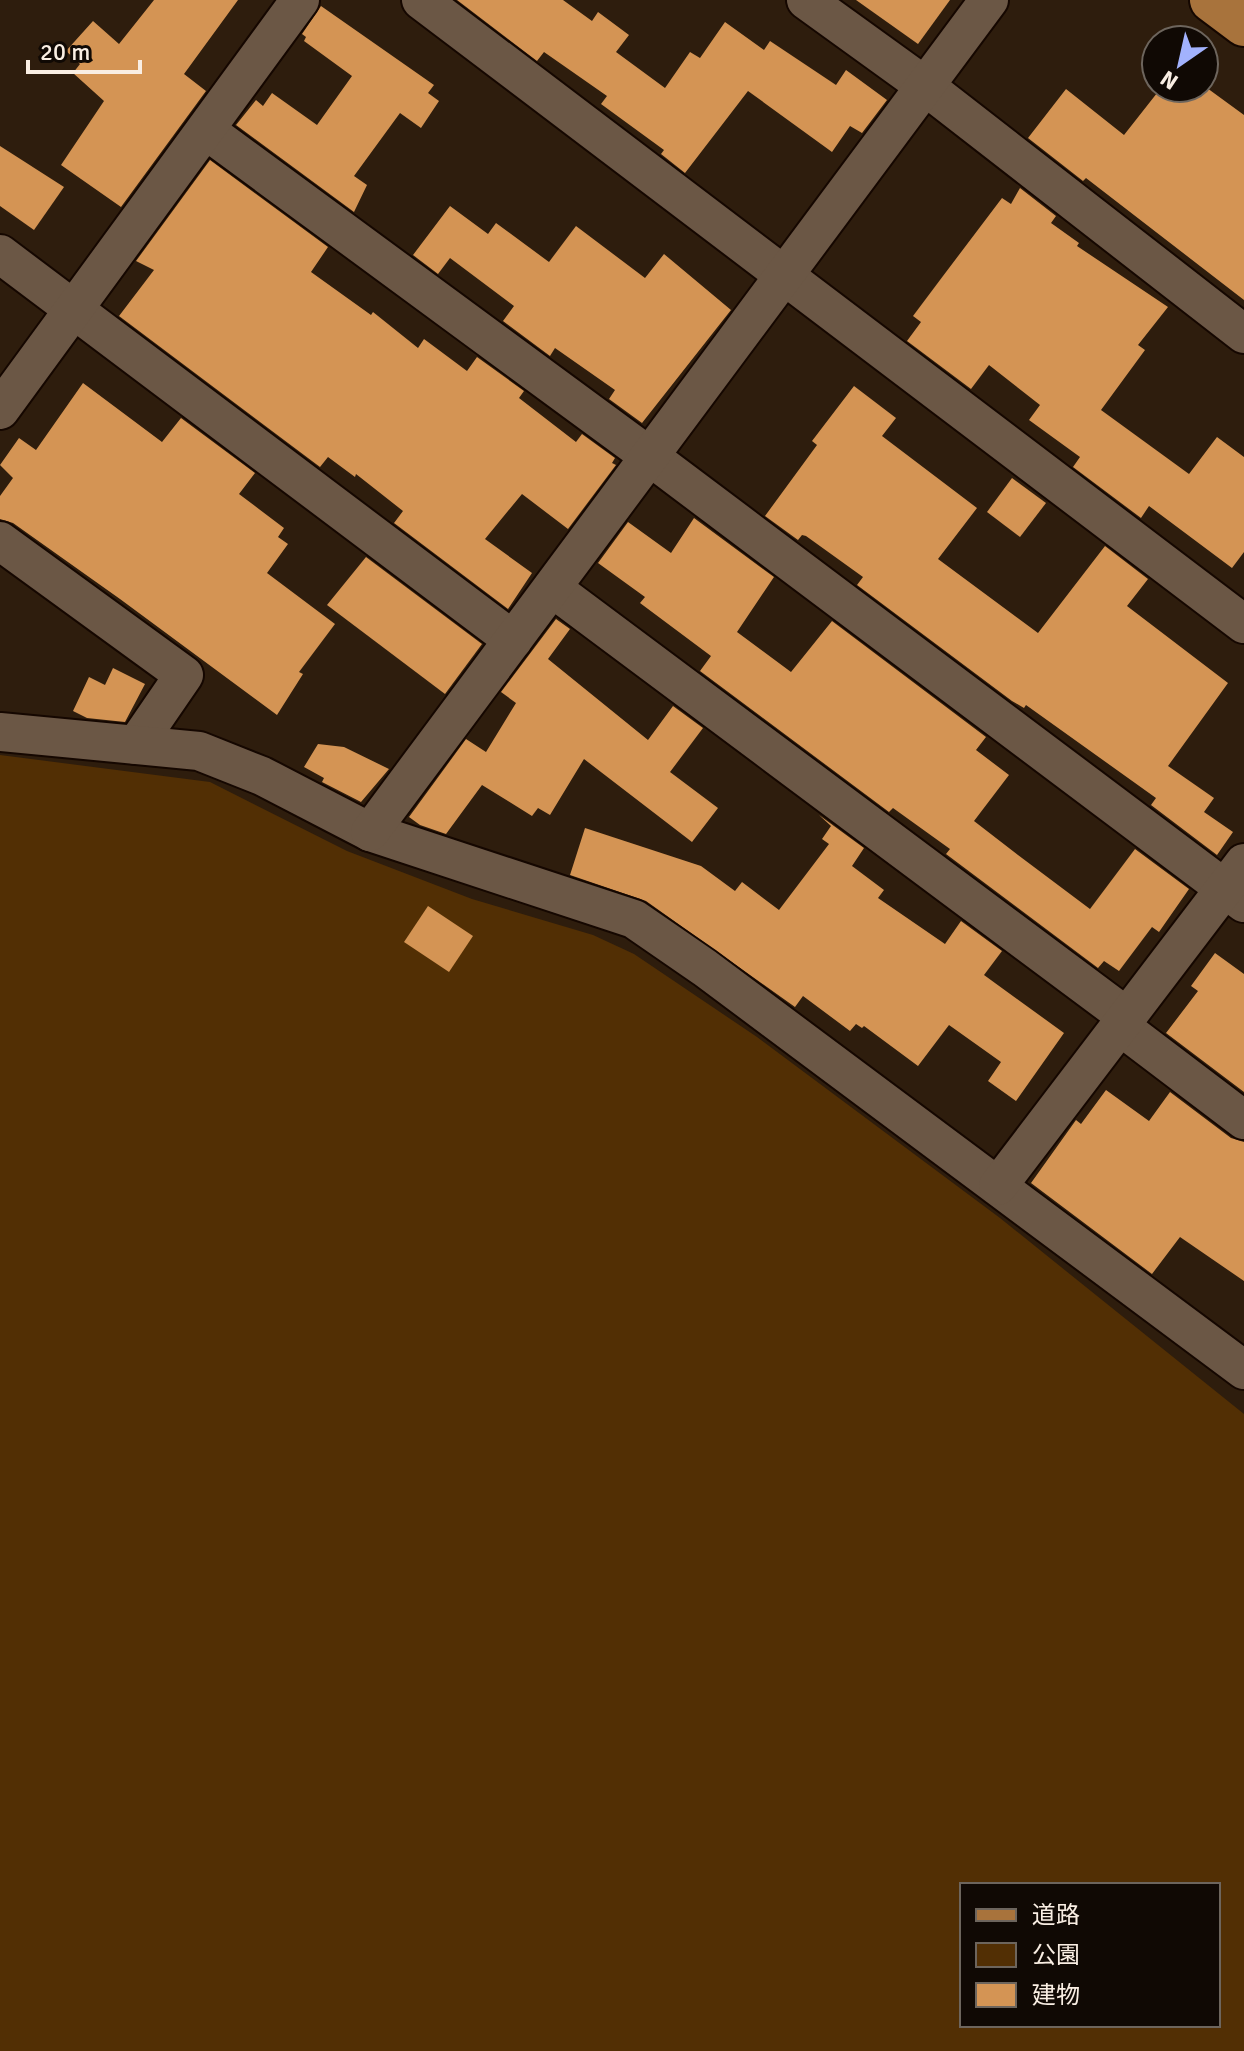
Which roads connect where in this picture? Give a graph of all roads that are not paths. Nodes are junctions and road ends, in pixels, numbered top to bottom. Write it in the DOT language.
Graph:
graph roads {
  1 [pos="300,0"];
  2 [pos="421,0"];
  3 [pos="806,0"];
  4 [pos="989,0"];
  5 [pos="1212,0"];
  6 [pos="1244,24"];
  7 [pos="925,86"];
  8 [pos="207,131"];
  9 [pos="0,254"];
  10 [pos="782,275"];
  11 [pos="73,309"];
  12 [pos="1244,334"];
  13 [pos="0,410"];
  14 [pos="649,456"];
  15 [pos="0,541"];
  16 [pos="552,588"];
  17 [pos="1244,624"];
  18 [pos="513,640"];
  19 [pos="0,732"];
  20 [pos="136,745"];
  21 [pos="370,832"];
  22 [pos="1238,885"];
  23 [pos="1123,1022"];
  24 [pos="1244,1120"];
  25 [pos="998,1186"];
  26 [pos="1244,1370"];
  1 -- 8 [label="street"];
  2 -- 10 [label="street"];
  3 -- 7 [label="street"];
  4 -- 7 [label="street"];
  5 -- 6 [label="main road"];
  7 -- 10 [label="street"];
  7 -- 12 [label="street"];
  8 -- 11 [label="street"];
  8 -- 14 [label="street"];
  9 -- 11 [label="street"];
  10 -- 14 [label="street"];
  10 -- 17 [label="street"];
  11 -- 13 [label="street"];
  11 -- 18 [label="street"];
  14 -- 16 [label="street"];
  14 -- 22 [label="street"];
  15 -- 20 [label="street"];
  16 -- 18 [label="street"];
  16 -- 23 [label="street"];
  18 -- 21 [label="street"];
  19 -- 20 [label="street"];
  20 -- 21 [label="street"];
  21 -- 25 [label="street"];
  22 -- 23 [label="street"];
  23 -- 24 [label="street"];
  23 -- 25 [label="street"];
  25 -- 26 [label="street"];
}
